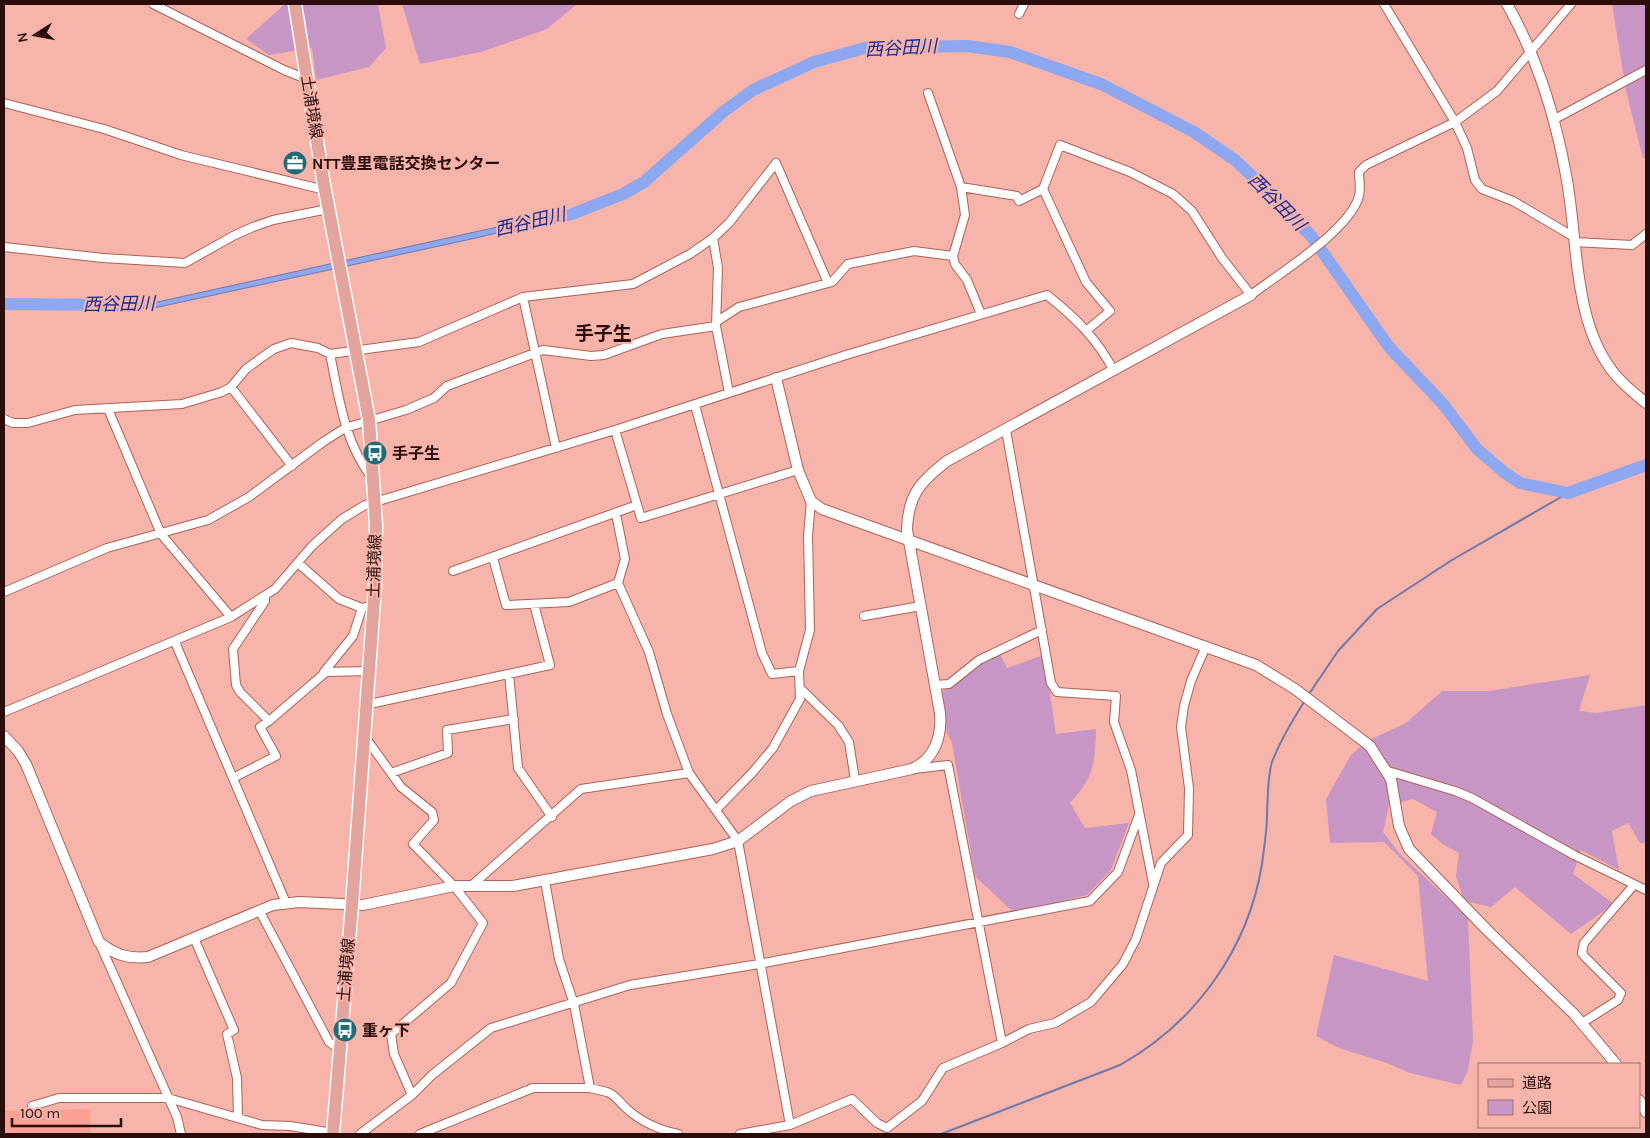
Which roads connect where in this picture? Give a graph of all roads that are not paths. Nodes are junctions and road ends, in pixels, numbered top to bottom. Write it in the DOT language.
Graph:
graph roads {
  1 [pos="153,4"];
  2 [pos="295,4"];
  3 [pos="1024,4"];
  4 [pos="1384,4"];
  5 [pos="1507,4"];
  6 [pos="1571,4"];
  7 [pos="1020,14"];
  8 [pos="1532,51"];
  9 [pos="1646,70"];
  10 [pos="308,77"];
  11 [pos="928,93"];
  12 [pos="4,103"];
  13 [pos="1553,120"];
  14 [pos="1455,122"];
  15 [pos="961,187"];
  16 [pos="1043,189"];
  17 [pos="325,190"];
  18 [pos="328,209"];
  19 [pos="1646,234"];
  20 [pos="714,238"];
  21 [pos="1574,240"];
  22 [pos="4,247"];
  23 [pos="953,256"];
  24 [pos="828,283"];
  25 [pos="1251,295"];
  26 [pos="523,297"];
  27 [pos="981,314"];
  28 [pos="716,324"];
  29 [pos="1086,331"];
  30 [pos="356,350"];
  31 [pos="535,353"];
  32 [pos="330,354"];
  33 [pos="1114,372"];
  34 [pos="776,378"];
  35 [pos="230,387"];
  36 [pos="729,393"];
  37 [pos="1646,403"];
  38 [pos="695,405"];
  39 [pos="108,409"];
  40 [pos="4,418"];
  41 [pos="368,420"];
  42 [pos="345,428"];
  43 [pos="615,430"];
  44 [pos="1006,430"];
  45 [pos="556,448"];
  46 [pos="292,466"];
  47 [pos="798,470"];
  48 [pos="373,480"];
  49 [pos="718,494"];
  50 [pos="811,501"];
  51 [pos="375,502"];
  52 [pos="637,506"];
  53 [pos="616,514"];
  54 [pos="161,534"];
  55 [pos="908,540"];
  56 [pos="493,558"];
  57 [pos="298,563"];
  58 [pos="453,571"];
  59 [pos="618,583"];
  60 [pos="1035,586"];
  61 [pos="4,592"];
  62 [pos="265,597"];
  63 [pos="534,604"];
  64 [pos="367,606"];
  65 [pos="920,606"];
  66 [pos="864,616"];
  67 [pos="231,617"];
  68 [pos="1042,630"];
  69 [pos="175,642"];
  70 [pos="1206,646"];
  71 [pos="799,671"];
  72 [pos="368,672"];
  73 [pos="322,674"];
  74 [pos="509,674"];
  75 [pos="935,685"];
  76 [pos="800,688"];
  77 [pos="365,706"];
  78 [pos="4,712"];
  79 [pos="514,719"];
  80 [pos="269,721"];
  81 [pos="4,736"];
  82 [pos="363,740"];
  83 [pos="912,769"];
  84 [pos="1388,771"];
  85 [pos="391,773"];
  86 [pos="690,773"];
  87 [pos="233,778"];
  88 [pos="854,780"];
  89 [pos="716,810"];
  90 [pos="1139,815"];
  91 [pos="552,817"];
  92 [pos="738,841"];
  93 [pos="545,881"];
  94 [pos="1153,885"];
  95 [pos="1634,885"];
  96 [pos="454,886"];
  97 [pos="471,886"];
  98 [pos="1646,890"];
  99 [pos="286,903"];
  100 [pos="352,905"];
  101 [pos="259,910"];
  102 [pos="980,922"];
  103 [pos="194,938"];
  104 [pos="99,942"];
  105 [pos="759,964"];
  106 [pos="574,1004"];
  107 [pos="1582,1023"];
  108 [pos="1002,1043"];
  109 [pos="339,1049"];
  110 [pos="1615,1063"];
  111 [pos="590,1088"];
  112 [pos="412,1095"];
  113 [pos="168,1098"];
  114 [pos="32,1106"];
  115 [pos="238,1118"];
  116 [pos="790,1125"];
  117 [pos="181,1134"];
  118 [pos="333,1134"];
  119 [pos="360,1134"];
  120 [pos="420,1134"];
  121 [pos="678,1134"];
  122 [pos="740,1134"];
  1 -- 10 [label="street"];
  2 -- 10 [label="main road, 土浦境線"];
  3 -- 7 [label="street"];
  4 -- 14 [label="street"];
  5 -- 8 [label="street"];
  6 -- 8 [label="street"];
  8 -- 13 [label="street"];
  8 -- 14 [label="street"];
  9 -- 13 [label="street"];
  10 -- 17 [label="main road, 土浦境線"];
  11 -- 15 [label="street"];
  12 -- 17 [label="street"];
  13 -- 21 [label="street"];
  14 -- 21 [label="street"];
  14 -- 25 [label="street"];
  15 -- 16 [label="street"];
  15 -- 23 [label="street"];
  16 -- 25 [label="street"];
  16 -- 29 [label="street"];
  17 -- 18 [label="main road, 土浦境線"];
  18 -- 22 [label="street"];
  18 -- 30 [label="main road, 土浦境線"];
  19 -- 21 [label="street"];
  20 -- 24 [label="street"];
  20 -- 26 [label="street"];
  20 -- 28 [label="street"];
  21 -- 37 [label="street"];
  23 -- 24 [label="street"];
  23 -- 27 [label="street"];
  24 -- 28 [label="street"];
  25 -- 33 [label="street"];
  26 -- 30 [label="street"];
  26 -- 31 [label="street"];
  27 -- 29 [label="street"];
  27 -- 34 [label="street"];
  28 -- 31 [label="street"];
  28 -- 36 [label="street"];
  29 -- 33 [label="street"];
  30 -- 32 [label="street"];
  30 -- 41 [label="main road, 土浦境線"];
  31 -- 41 [label="street"];
  31 -- 45 [label="street"];
  32 -- 35 [label="street"];
  32 -- 42 [label="street"];
  33 -- 44 [label="street"];
  34 -- 36 [label="street"];
  34 -- 47 [label="street"];
  35 -- 39 [label="street"];
  35 -- 46 [label="street"];
  36 -- 38 [label="street"];
  38 -- 43 [label="street"];
  38 -- 49 [label="street"];
  39 -- 40 [label="street"];
  39 -- 54 [label="street"];
  41 -- 42 [label="street"];
  41 -- 48 [label="main road, 土浦境線"];
  42 -- 46 [label="street"];
  42 -- 48 [label="street"];
  43 -- 45 [label="street"];
  43 -- 52 [label="street"];
  44 -- 55 [label="street"];
  44 -- 60 [label="street"];
  45 -- 51 [label="street"];
  46 -- 54 [label="street"];
  47 -- 49 [label="street"];
  47 -- 50 [label="street"];
  48 -- 51 [label="main road, 土浦境線"];
  49 -- 52 [label="street"];
  49 -- 71 [label="street"];
  50 -- 55 [label="street"];
  50 -- 71 [label="street"];
  51 -- 57 [label="street"];
  51 -- 64 [label="main road, 土浦境線"];
  52 -- 53 [label="street"];
  53 -- 56 [label="street"];
  53 -- 59 [label="street"];
  54 -- 61 [label="street"];
  54 -- 67 [label="street"];
  55 -- 60 [label="street"];
  55 -- 65 [label="street"];
  56 -- 58 [label="street"];
  56 -- 63 [label="street"];
  57 -- 62 [label="street"];
  57 -- 64 [label="street"];
  59 -- 63 [label="street"];
  59 -- 86 [label="street"];
  60 -- 68 [label="street"];
  60 -- 70 [label="street"];
  62 -- 67 [label="street"];
  62 -- 80 [label="street"];
  63 -- 74 [label="street"];
  64 -- 72 [label="main road, 土浦境線"];
  64 -- 73 [label="street"];
  65 -- 66 [label="street"];
  65 -- 75 [label="street"];
  67 -- 69 [label="street"];
  68 -- 75 [label="street"];
  68 -- 90 [label="street"];
  69 -- 78 [label="street"];
  69 -- 87 [label="street"];
  70 -- 84 [label="street"];
  70 -- 94 [label="street"];
  71 -- 76 [label="street"];
  72 -- 73 [label="street"];
  72 -- 77 [label="main road, 土浦境線"];
  73 -- 80 [label="street"];
  74 -- 77 [label="street"];
  74 -- 79 [label="street"];
  75 -- 83 [label="street"];
  76 -- 88 [label="street"];
  76 -- 89 [label="street"];
  77 -- 82 [label="main road, 土浦境線"];
  79 -- 85 [label="street"];
  79 -- 91 [label="street"];
  80 -- 87 [label="street"];
  81 -- 104 [label="street"];
  82 -- 85 [label="street"];
  82 -- 100 [label="main road, 土浦境線"];
  83 -- 88 [label="street"];
  83 -- 102 [label="street"];
  84 -- 95 [label="street"];
  84 -- 107 [label="street"];
  85 -- 96 [label="street"];
  86 -- 89 [label="street"];
  86 -- 91 [label="street"];
  87 -- 99 [label="street"];
  88 -- 92 [label="street"];
  89 -- 92 [label="street"];
  90 -- 94 [label="street"];
  90 -- 102 [label="street"];
  91 -- 97 [label="street"];
  92 -- 93 [label="street"];
  92 -- 105 [label="street"];
  93 -- 97 [label="street"];
  93 -- 106 [label="street"];
  94 -- 108 [label="street"];
  95 -- 98 [label="street"];
  95 -- 107 [label="street"];
  96 -- 97 [label="street"];
  96 -- 100 [label="street"];
  96 -- 112 [label="street"];
  99 -- 100 [label="street"];
  99 -- 101 [label="street"];
  100 -- 109 [label="main road, 土浦境線"];
  101 -- 103 [label="street"];
  101 -- 109 [label="street"];
  102 -- 105 [label="street"];
  102 -- 108 [label="street"];
  103 -- 104 [label="street"];
  103 -- 115 [label="street"];
  104 -- 113 [label="street"];
  105 -- 106 [label="street"];
  105 -- 116 [label="street"];
  106 -- 111 [label="street"];
  106 -- 112 [label="street"];
  107 -- 110 [label="street"];
  108 -- 116 [label="street"];
  109 -- 118 [label="main road, 土浦境線"];
  111 -- 120 [label="street"];
  111 -- 121 [label="street"];
  112 -- 119 [label="street"];
  113 -- 114 [label="street"];
  113 -- 115 [label="street"];
  113 -- 117 [label="street"];
  115 -- 118 [label="street"];
  116 -- 122 [label="street"];
}
